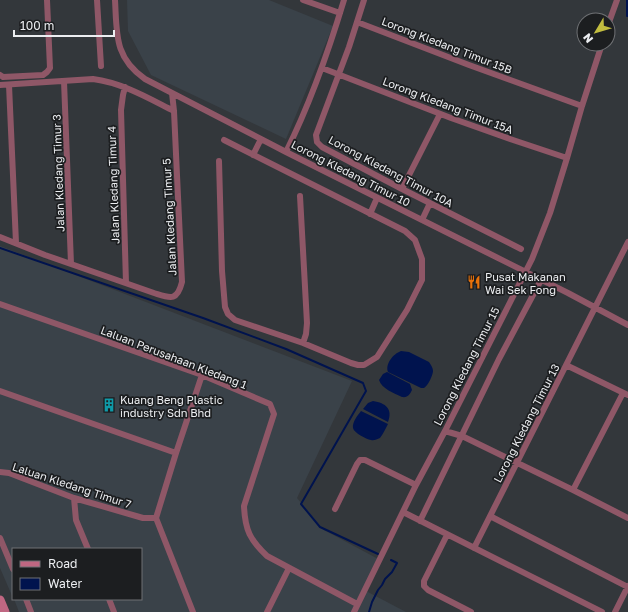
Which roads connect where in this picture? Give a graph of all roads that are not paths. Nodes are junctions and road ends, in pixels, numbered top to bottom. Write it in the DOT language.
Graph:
graph roads {
  1 [pos="47,0"];
  2 [pos="97,0"];
  3 [pos="115,0"];
  4 [pos="304,0"];
  5 [pos="344,0"];
  6 [pos="364,0"];
  7 [pos="617,0"];
  8 [pos="613,12"];
  9 [pos="340,13"];
  10 [pos="356,22"];
  11 [pos="599,52"];
  12 [pos="101,66"];
  13 [pos="322,68"];
  14 [pos="339,74"];
  15 [pos="0,75"];
  16 [pos="64,81"];
  17 [pos="0,85"];
  18 [pos="8,85"];
  19 [pos="125,87"];
  20 [pos="172,93"];
  21 [pos="582,106"];
  22 [pos="174,111"];
  23 [pos="440,114"];
  24 [pos="261,139"];
  25 [pos="224,140"];
  26 [pos="286,152"];
  27 [pos="253,155"];
  28 [pos="567,158"];
  29 [pos="219,161"];
  30 [pos="402,190"];
  31 [pos="300,196"];
  32 [pos="378,198"];
  33 [pos="430,203"];
  34 [pos="370,214"];
  35 [pos="422,220"];
  36 [pos="0,237"];
  37 [pos="628,242"];
  38 [pos="16,243"];
  39 [pos="521,249"];
  40 [pos="72,264"];
  41 [pos="525,272"];
  42 [pos="541,280"];
  43 [pos="126,283"];
  44 [pos="0,304"];
  45 [pos="595,308"];
  46 [pos="628,325"];
  47 [pos="303,343"];
  48 [pos="566,365"];
  49 [pos="202,375"];
  50 [pos="0,391"];
  51 [pos="626,394"];
  52 [pos="445,431"];
  53 [pos="462,436"];
  54 [pos="176,453"];
  55 [pos="517,463"];
  56 [pos="0,472"];
  57 [pos="416,485"];
  58 [pos="573,490"];
  59 [pos="74,498"];
  60 [pos="335,509"];
  61 [pos="403,512"];
  62 [pos="490,516"];
  63 [pos="156,518"];
  64 [pos="628,518"];
  65 [pos="420,521"];
  66 [pos="447,535"];
  67 [pos="0,538"];
  68 [pos="88,548"];
  69 [pos="474,548"];
  70 [pos="12,567"];
  71 [pos="289,568"];
  72 [pos="628,587"];
  73 [pos="0,600"];
  74 [pos="26,600"];
  75 [pos="109,600"];
  76 [pos="357,604"];
  77 [pos="5,612"];
  78 [pos="31,612"];
  79 [pos="114,612"];
  80 [pos="193,612"];
  81 [pos="267,612"];
  82 [pos="354,612"];
  83 [pos="471,612"];
  84 [pos="602,612"];
  85 [pos="615,612"];
  1 -- 15 [label="street"];
  2 -- 12 [label="street"];
  3 -- 20 [label="street, Lorong Kledang Timur 10"];
  4 -- 9 [label="street"];
  5 -- 9 [label="street"];
  6 -- 10 [label="street"];
  7 -- 8 [label="street"];
  9 -- 13 [label="street"];
  10 -- 14 [label="street"];
  10 -- 21 [label="street, Lorong Kledang Timur 15B"];
  11 -- 21 [label="street, Lorong Kledang Timur 15"];
  13 -- 14 [label="street, Lorong Kledang Timur 15A"];
  13 -- 26 [label="street"];
  14 -- 23 [label="street, Lorong Kledang Timur 15A"];
  14 -- 30 [label="street, Lorong Kledang Timur 10A"];
  16 -- 18 [label="street"];
  16 -- 19 [label="street"];
  16 -- 40 [label="street, Jalan Kledang Timur 3"];
  17 -- 18 [label="street"];
  18 -- 38 [label="street"];
  19 -- 22 [label="street"];
  19 -- 43 [label="street, Jalan Kledang Timur 4"];
  20 -- 22 [label="street, Jalan Kledang Timur 5"];
  20 -- 24 [label="street, Lorong Kledang Timur 10"];
  21 -- 28 [label="street, Lorong Kledang Timur 15"];
  22 -- 43 [label="street, Jalan Kledang Timur 5"];
  23 -- 28 [label="street, Lorong Kledang Timur 15A"];
  23 -- 30 [label="street"];
  24 -- 26 [label="street, Lorong Kledang Timur 10"];
  24 -- 27 [label="street"];
  25 -- 27 [label="street"];
  26 -- 32 [label="street, Lorong Kledang Timur 10"];
  27 -- 34 [label="street"];
  28 -- 41 [label="street, Lorong Kledang Timur 15"];
  29 -- 47 [label="street"];
  30 -- 33 [label="street, Lorong Kledang Timur 10A"];
  31 -- 47 [label="street"];
  32 -- 34 [label="street"];
  32 -- 35 [label="street, Lorong Kledang Timur 10"];
  33 -- 35 [label="street"];
  33 -- 39 [label="street, Lorong Kledang Timur 10A"];
  34 -- 47 [label="street"];
  35 -- 41 [label="street, Lorong Kledang Timur 10"];
  36 -- 38 [label="street, Jalan Kledang Timur 5"];
  37 -- 45 [label="street, Lorong Kledang Timur 13"];
  38 -- 40 [label="street, Jalan Kledang Timur 5"];
  40 -- 43 [label="street, Jalan Kledang Timur 5"];
  41 -- 42 [label="street, Lorong Kledang Timur 10"];
  41 -- 52 [label="street, Lorong Kledang Timur 15"];
  42 -- 45 [label="street, Lorong Kledang Timur 10"];
  42 -- 53 [label="street"];
  44 -- 49 [label="street, Laluan Perusahaan Kledang 1"];
  45 -- 46 [label="street, Lorong Kledang Timur 10"];
  45 -- 48 [label="street, Lorong Kledang Timur 13"];
  48 -- 51 [label="street"];
  48 -- 55 [label="street, Lorong Kledang Timur 13"];
  49 -- 54 [label="street"];
  49 -- 71 [label="street, Laluan Perusahaan Kledang 1"];
  50 -- 54 [label="street"];
  51 -- 58 [label="street"];
  52 -- 53 [label="street"];
  52 -- 57 [label="street, Lorong Kledang Timur 15"];
  53 -- 55 [label="street"];
  53 -- 65 [label="street"];
  54 -- 63 [label="street"];
  55 -- 58 [label="street"];
  55 -- 62 [label="street, Lorong Kledang Timur 13"];
  56 -- 59 [label="street, Laluan Kledang Timur 7"];
  57 -- 60 [label="street"];
  57 -- 61 [label="street, Lorong Kledang Timur 15"];
  58 -- 64 [label="street"];
  59 -- 63 [label="street, Laluan Kledang Timur 7"];
  59 -- 68 [label="street"];
  61 -- 65 [label="street"];
  61 -- 76 [label="street, Lorong Kledang Timur 15"];
  62 -- 69 [label="street, Lorong Kledang Timur 13"];
  62 -- 72 [label="street"];
  63 -- 80 [label="street"];
  65 -- 66 [label="street"];
  66 -- 69 [label="street"];
  66 -- 83 [label="street"];
  67 -- 70 [label="street"];
  69 -- 84 [label="street"];
  71 -- 76 [label="street, Laluan Perusahaan Kledang 1"];
  71 -- 81 [label="street"];
  72 -- 85 [label="street"];
  73 -- 77 [label="street"];
  74 -- 78 [label="street"];
  75 -- 79 [label="street"];
  76 -- 82 [label="street, Lorong Kledang Timur 15"];
}
